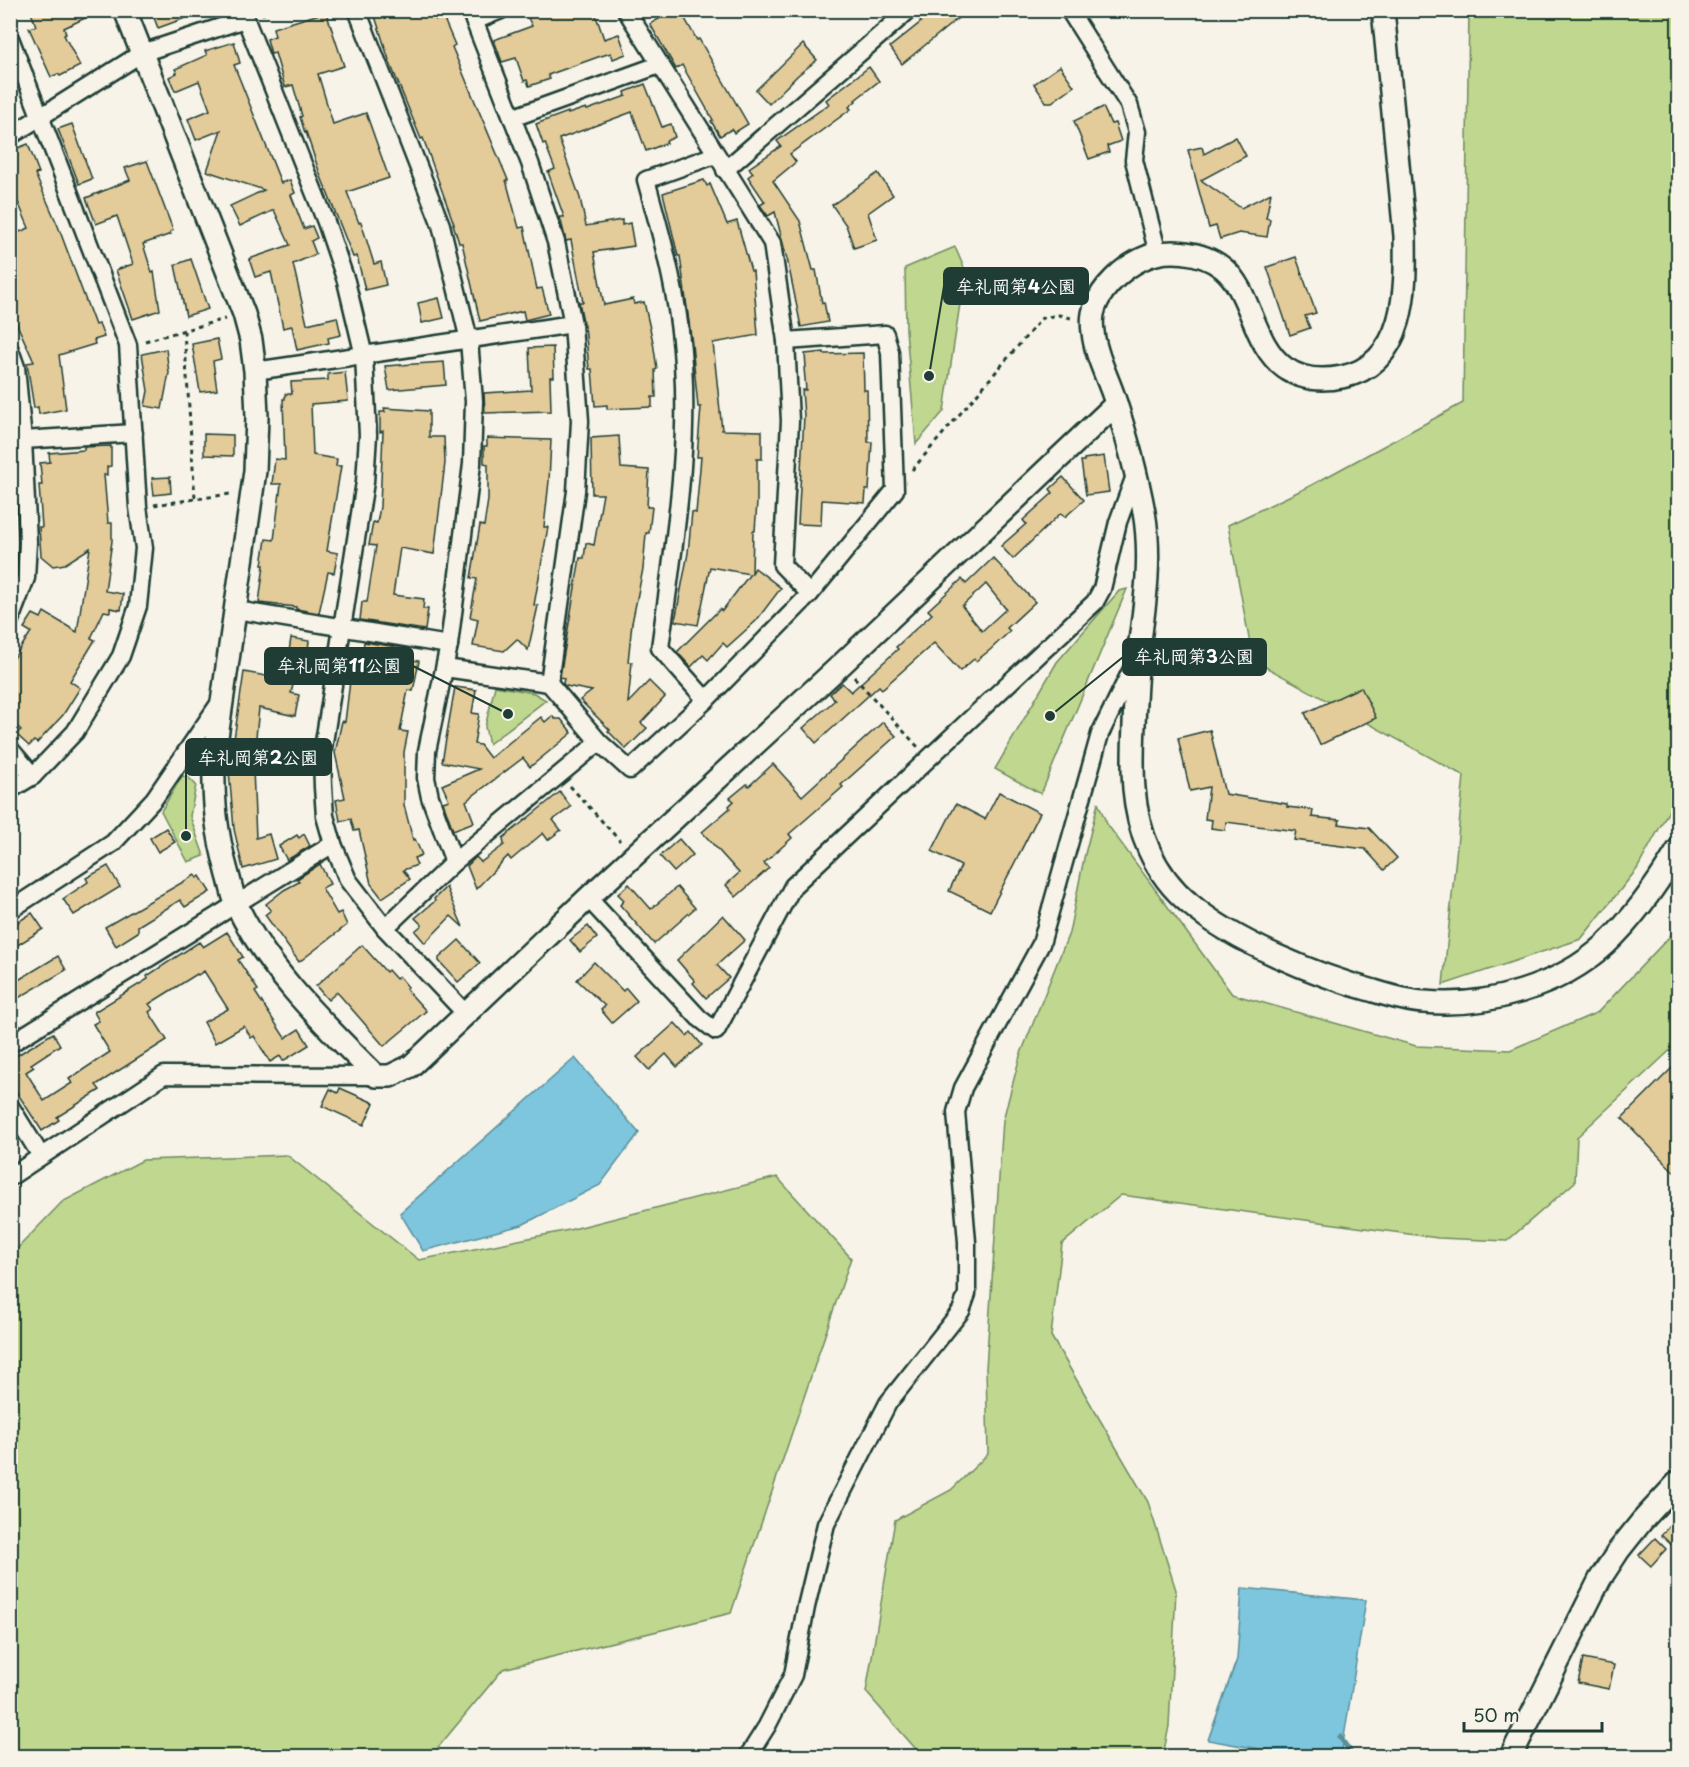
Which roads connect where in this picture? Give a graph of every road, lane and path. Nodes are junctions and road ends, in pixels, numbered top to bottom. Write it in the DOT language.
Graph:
graph roads {
  1 [pos="125,10"];
  2 [pos="357,10"];
  3 [pos="501,10"];
  4 [pos="626,10"];
  5 [pos="909,10"];
  6 [pos="1069,10"];
  7 [pos="1383,10"];
  8 [pos="244,15"];
  9 [pos="472,16"];
  10 [pos="10,38"];
  11 [pos="142,52"];
  12 [pos="659,64"];
  13 [pos="42,117"];
  14 [pos="512,118"];
  15 [pos="10,136"];
  16 [pos="715,155"];
  17 [pos="725,170"];
  18 [pos="1158,254"];
  19 [pos="244,314"];
  20 [pos="1092,323"];
  21 [pos="573,324"];
  22 [pos="184,332"];
  23 [pos="469,340"];
  24 [pos="786,341"];
  25 [pos="128,345"];
  26 [pos="10,350"];
  27 [pos="364,356"];
  28 [pos="255,371"];
  29 [pos="1116,404"];
  30 [pos="134,433"];
  31 [pos="23,440"];
  32 [pos="1136,473"];
  33 [pos="232,485"];
  34 [pos="895,490"];
  35 [pos="195,499"];
  36 [pos="138,507"];
  37 [pos="19,509"];
  38 [pos="810,594"];
  39 [pos="236,610"];
  40 [pos="10,620"];
  41 [pos="342,628"];
  42 [pos="449,645"];
  43 [pos="1138,656"];
  44 [pos="842,664"];
  45 [pos="445,668"];
  46 [pos="549,683"];
  47 [pos="706,700"];
  48 [pos="221,701"];
  49 [pos="599,742"];
  50 [pos="10,749"];
  51 [pos="927,758"];
  52 [pos="560,774"];
  53 [pos="33,776"];
  54 [pos="10,790"];
  55 [pos="333,844"];
  56 [pos="1678,850"];
  57 [pos="633,856"];
  58 [pos="454,862"];
  59 [pos="588,898"];
  60 [pos="236,904"];
  61 [pos="10,910"];
  62 [pos="385,928"];
  63 [pos="466,1014"];
  64 [pos="10,1044"];
  65 [pos="376,1076"];
  66 [pos="10,1106"];
  67 [pos="41,1156"];
  68 [pos="10,1177"];
  69 [pos="1678,1482"];
  70 [pos="748,1756"];
  71 [pos="1511,1756"];
  1 -- 11 [label="street"];
  2 -- 23 [label="street"];
  3 -- 9 [label="street"];
  4 -- 12 [label="street"];
  5 -- 17 [label="street"];
  6 -- 18 [label="street"];
  7 -- 18 [label="street"];
  8 -- 11 [label="street"];
  8 -- 27 [label="street"];
  9 -- 14 [label="street"];
  10 -- 13 [label="street"];
  11 -- 13 [label="street"];
  11 -- 19 [label="street"];
  12 -- 14 [label="street"];
  12 -- 16 [label="street"];
  13 -- 15 [label="street"];
  13 -- 25 [label="street"];
  14 -- 21 [label="street"];
  16 -- 17 [label="street"];
  16 -- 47 [label="street"];
  17 -- 24 [label="street"];
  18 -- 20 [label="street"];
  19 -- 22 [label="path"];
  19 -- 28 [label="street"];
  20 -- 29 [label="street"];
  20 -- 34 [label="path"];
  21 -- 23 [label="street"];
  21 -- 46 [label="street"];
  22 -- 25 [label="path"];
  22 -- 35 [label="path"];
  23 -- 27 [label="street"];
  23 -- 42 [label="street"];
  24 -- 34 [label="street"];
  24 -- 38 [label="street"];
  25 -- 30 [label="street"];
  26 -- 31 [label="street"];
  27 -- 28 [label="street"];
  27 -- 41 [label="street"];
  28 -- 39 [label="street"];
  29 -- 32 [label="street"];
  29 -- 44 [label="street"];
  30 -- 31 [label="street"];
  30 -- 36 [label="street"];
  31 -- 37 [label="street"];
  32 -- 43 [label="street"];
  32 -- 51 [label="street"];
  33 -- 35 [label="path"];
  34 -- 38 [label="street"];
  35 -- 36 [label="path"];
  36 -- 53 [label="street"];
  37 -- 40 [label="street"];
  38 -- 47 [label="street"];
  39 -- 41 [label="street"];
  39 -- 48 [label="street"];
  41 -- 42 [label="street"];
  41 -- 55 [label="street"];
  42 -- 45 [label="street"];
  43 -- 56 [label="street"];
  43 -- 70 [label="street"];
  44 -- 51 [label="path"];
  44 -- 57 [label="street"];
  45 -- 46 [label="street"];
  45 -- 58 [label="street"];
  46 -- 49 [label="street"];
  47 -- 49 [label="street"];
  48 -- 60 [label="street"];
  48 -- 61 [label="street"];
  49 -- 52 [label="street"];
  50 -- 53 [label="street"];
  51 -- 59 [label="street"];
  52 -- 57 [label="path"];
  52 -- 58 [label="street"];
  53 -- 54 [label="street"];
  55 -- 60 [label="street"];
  55 -- 62 [label="street"];
  57 -- 59 [label="street"];
  58 -- 62 [label="street"];
  59 -- 63 [label="street"];
  60 -- 64 [label="street"];
  60 -- 65 [label="street"];
  62 -- 63 [label="street"];
  63 -- 65 [label="street"];
  65 -- 67 [label="street"];
  66 -- 67 [label="street"];
  67 -- 68 [label="street"];
  69 -- 71 [label="street"];
}
